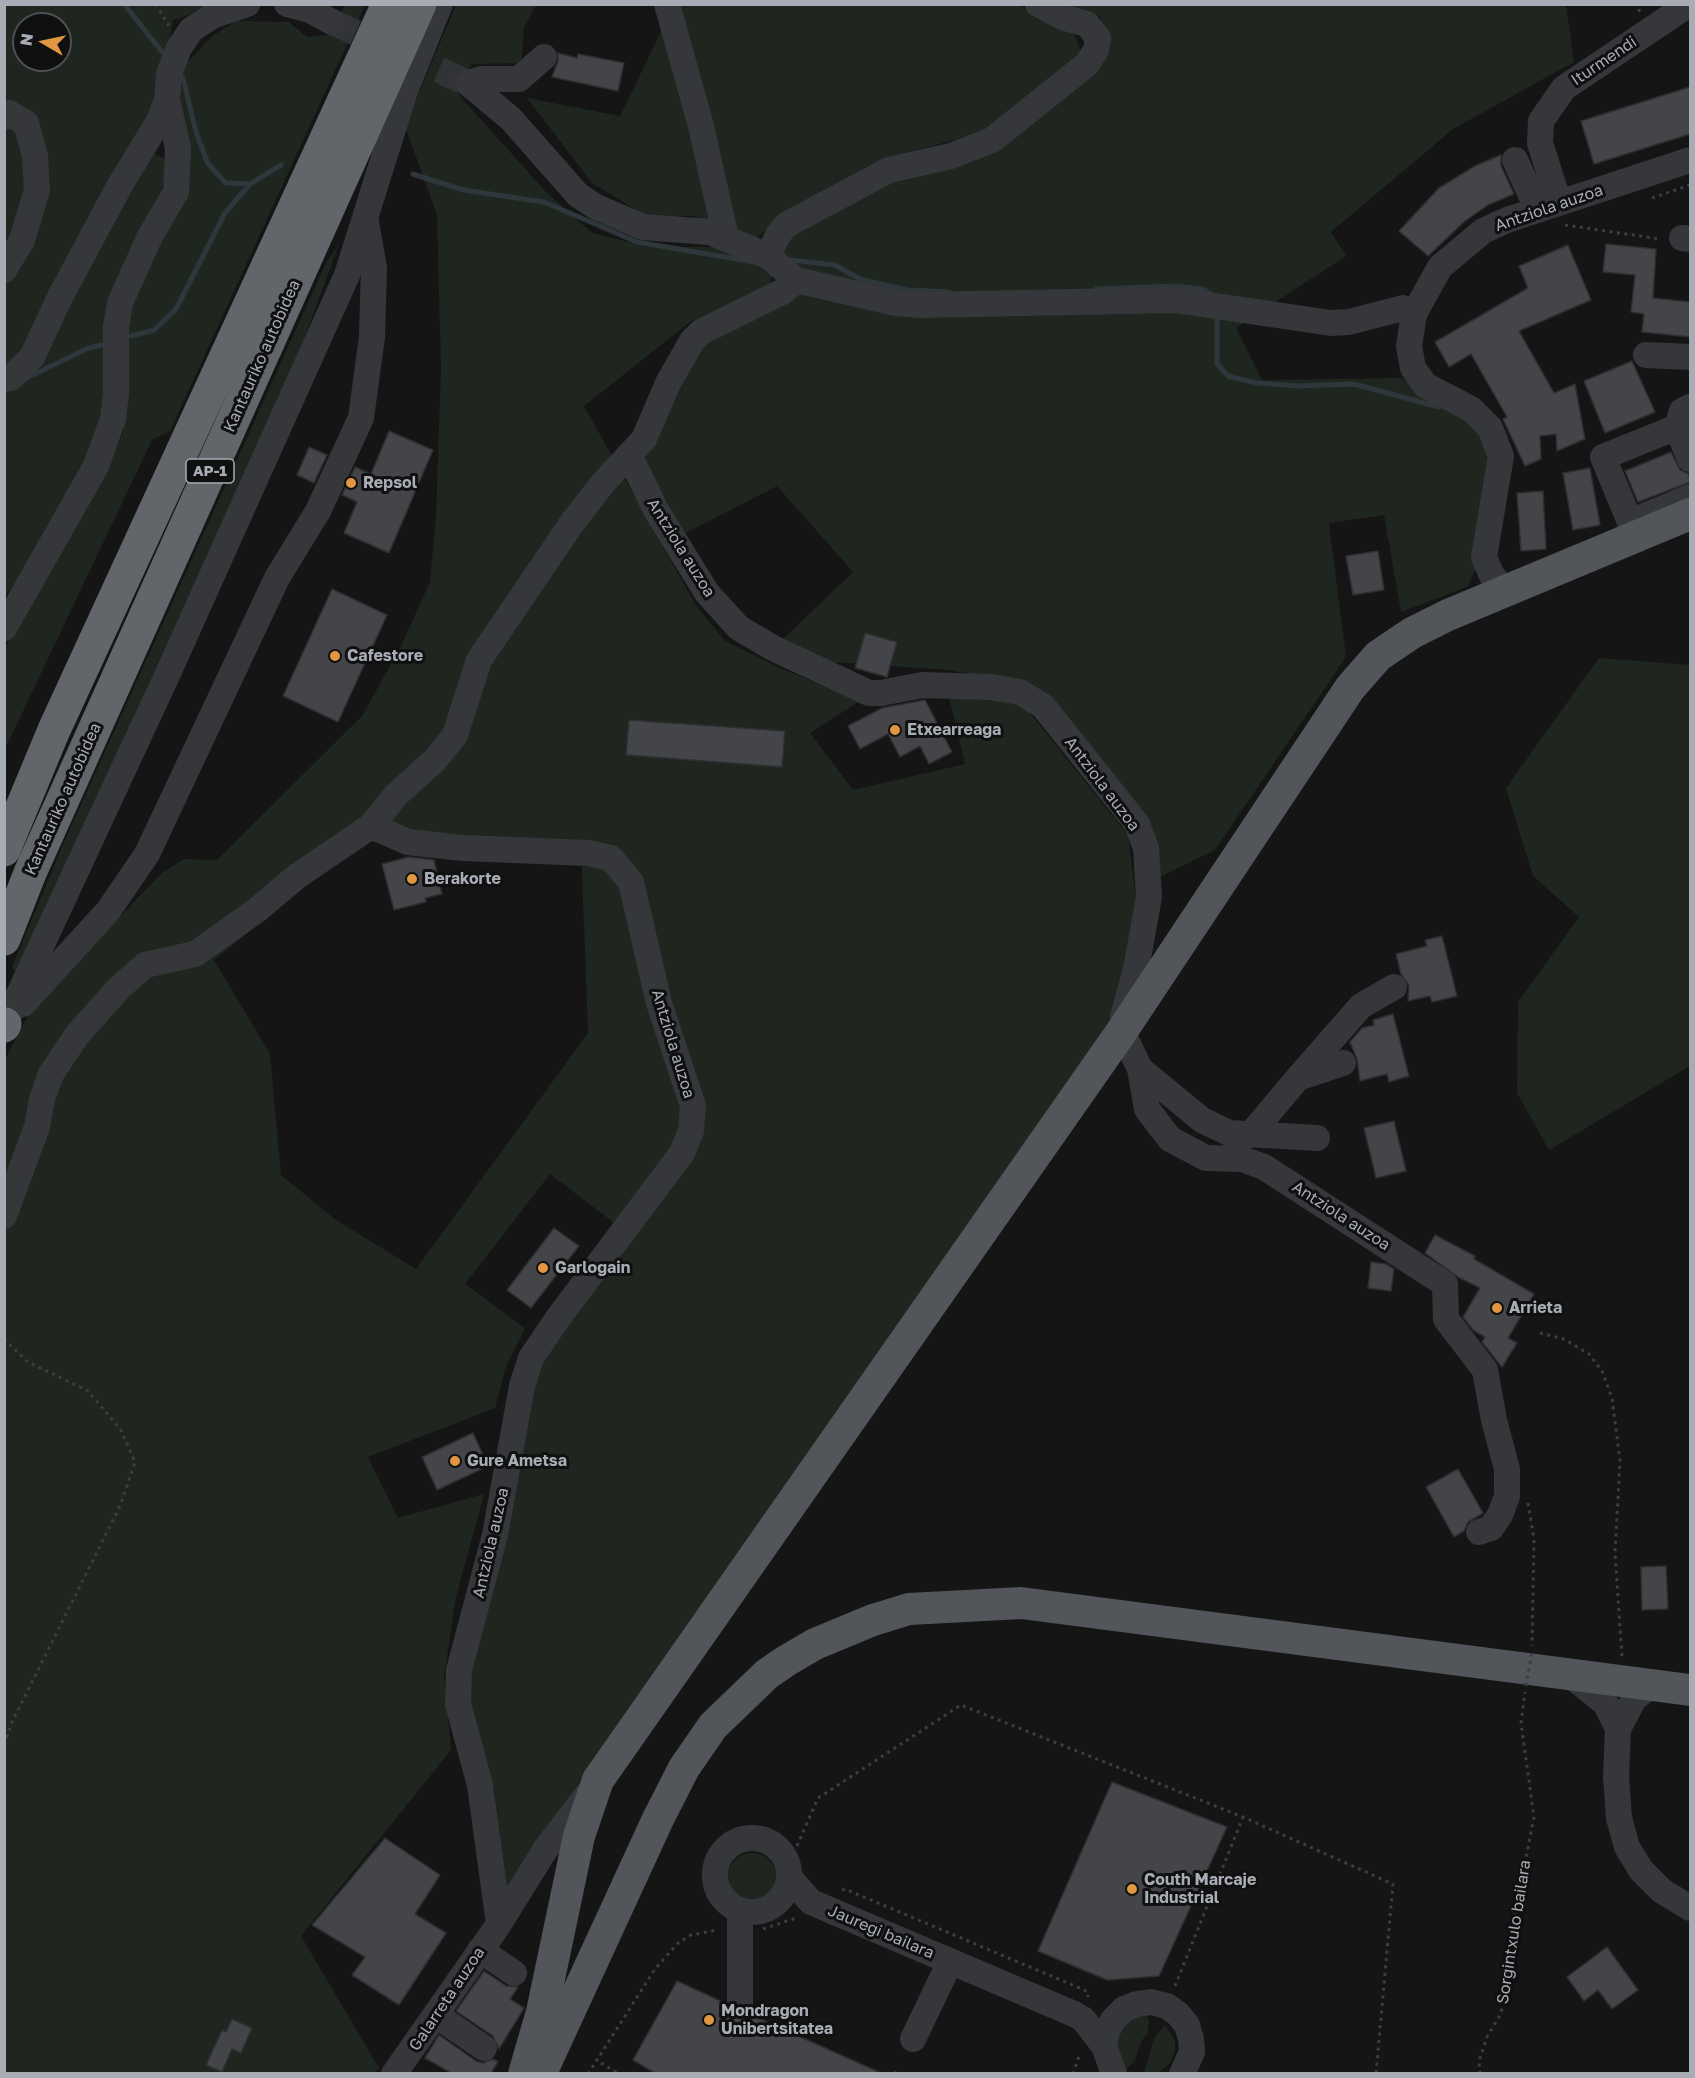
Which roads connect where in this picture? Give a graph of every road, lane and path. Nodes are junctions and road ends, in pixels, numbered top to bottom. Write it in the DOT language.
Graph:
graph roads {
  1 [pos="247,4"];
  2 [pos="286,4"];
  3 [pos="388,4"];
  4 [pos="420,4"];
  5 [pos="440,4"];
  6 [pos="667,4"];
  7 [pos="1038,4"];
  8 [pos="1689,4"];
  9 [pos="332,22"];
  10 [pos="544,57"];
  11 [pos="167,100"];
  12 [pos="4,117"];
  13 [pos="1515,160"];
  14 [pos="1690,160"];
  15 [pos="1551,214"];
  16 [pos="366,217"];
  17 [pos="726,238"];
  18 [pos="1686,239"];
  19 [pos="768,256"];
  20 [pos="4,270"];
  21 [pos="790,277"];
  22 [pos="1414,314"];
  23 [pos="1646,355"];
  24 [pos="1690,357"];
  25 [pos="4,379"];
  26 [pos="1684,417"];
  27 [pos="629,456"];
  28 [pos="1690,459"];
  29 [pos="1690,497"];
  30 [pos="1690,514"];
  31 [pos="1507,591"];
  32 [pos="4,628"];
  33 [pos="54,730"];
  34 [pos="4,813"];
  35 [pos="371,826"];
  36 [pos="4,850"];
  37 [pos="4,939"];
  38 [pos="1394,987"];
  39 [pos="5,1025"];
  40 [pos="1122,1031"];
  41 [pos="1343,1063"];
  42 [pos="1140,1069"];
  43 [pos="1298,1078"];
  44 [pos="1250,1135"];
  45 [pos="1317,1138"];
  46 [pos="4,1216"];
  47 [pos="1540,1333"];
  48 [pos="4,1339"];
  49 [pos="1479,1532"];
  50 [pos="1532,1651"];
  51 [pos="1570,1676"];
  52 [pos="1637,1684"];
  53 [pos="1690,1690"];
  54 [pos="1618,1729"];
  55 [pos="4,1745"];
  56 [pos="598,1780"];
  57 [pos="1243,1817"];
  58 [pos="797,1846"];
  59 [pos="790,1878"];
  60 [pos="839,1892"];
  61 [pos="773,1906"];
  62 [pos="1690,1908"];
  63 [pos="808,1909"];
  64 [pos="733,1921"];
  65 [pos="499,1924"];
  66 [pos="758,1930"];
  67 [pos="480,1950"];
  68 [pos="950,1962"];
  69 [pos="514,1973"];
  70 [pos="1174,1989"];
  71 [pos="740,2003"];
  72 [pos="1085,2012"];
  73 [pos="1120,2013"];
  74 [pos="436,2015"];
  75 [pos="914,2039"];
  76 [pos="1077,2046"];
  77 [pos="484,2048"];
  78 [pos="601,2063"];
  79 [pos="1107,2063"];
  80 [pos="897,2068"];
  81 [pos="404,2071"];
  82 [pos="524,2073"];
  83 [pos="541,2073"];
  84 [pos="588,2073"];
  85 [pos="619,2073"];
  86 [pos="895,2073"];
  87 [pos="1073,2073"];
  88 [pos="1182,2073"];
  89 [pos="1376,2073"];
  90 [pos="1480,2073"];
  1 -- 11 [label="street"];
  2 -- 9 [label="street"];
  3 -- 33 [label="highway, Kantauriko autobidea / AP-1"];
  4 -- 37 [label="highway, Kantauriko autobidea / AP-1"];
  5 -- 16 [label="street"];
  6 -- 17 [label="street"];
  7 -- 19 [label="street"];
  8 -- 15 [label="street, Iturmendi"];
  10 -- 17 [label="street"];
  11 -- 25 [label="street"];
  11 -- 32 [label="street"];
  12 -- 20 [label="street"];
  13 -- 15 [label="street"];
  14 -- 15 [label="street, Antziola auzoa"];
  15 -- 18 [label="path"];
  15 -- 22 [label="street, Antziola auzoa"];
  16 -- 39 [label="street"];
  16 -- 39 [label="street"];
  17 -- 19 [label="street"];
  19 -- 21 [label="street"];
  21 -- 22 [label="street"];
  21 -- 27 [label="street"];
  22 -- 31 [label="street, Antziola auzoa"];
  23 -- 24 [label="street"];
  26 -- 28 [label="street"];
  26 -- 29 [label="street"];
  27 -- 35 [label="street"];
  27 -- 40 [label="street, Antziola auzoa"];
  30 -- 31 [label="main road"];
  31 -- 40 [label="main road"];
  33 -- 34 [label="highway"];
  33 -- 36 [label="highway, Kantauriko autobidea / AP-1"];
  35 -- 46 [label="street"];
  35 -- 65 [label="street, Antziola auzoa"];
  38 -- 43 [label="street"];
  40 -- 42 [label="street, Antziola auzoa"];
  40 -- 56 [label="main road"];
  41 -- 43 [label="street"];
  42 -- 44 [label="street"];
  42 -- 49 [label="street, Antziola auzoa"];
  43 -- 44 [label="street"];
  44 -- 45 [label="street"];
  47 -- 52 [label="path"];
  48 -- 55 [label="path"];
  50 -- 90 [label="path, Sorgintxulo bailara, bridge"];
  51 -- 52 [label="main road"];
  51 -- 54 [label="street"];
  51 -- 83 [label="main road"];
  52 -- 53 [label="main road"];
  52 -- 54 [label="street"];
  54 -- 62 [label="street"];
  56 -- 65 [label="street, Galarreta auzoa"];
  56 -- 82 [label="main road"];
  57 -- 58 [label="path"];
  57 -- 70 [label="path"];
  57 -- 89 [label="path"];
  59 -- 61 [label="street"];
  59 -- 63 [label="street, Jauregi bailara"];
  59 -- 64 [label="street"];
  60 -- 72 [label="path"];
  61 -- 63 [label="street, Jauregi bailara"];
  61 -- 64 [label="street"];
  63 -- 66 [label="path"];
  63 -- 68 [label="street, Jauregi bailara"];
  64 -- 71 [label="street"];
  64 -- 84 [label="path"];
  65 -- 67 [label="street, Galarreta auzoa"];
  67 -- 69 [label="street"];
  67 -- 74 [label="street, Galarreta auzoa"];
  68 -- 72 [label="street, Jauregi bailara"];
  68 -- 75 [label="street, Jauregi bailara"];
  72 -- 73 [label="street"];
  72 -- 79 [label="street, Jauregi bailara"];
  73 -- 79 [label="street"];
  73 -- 88 [label="street"];
  74 -- 77 [label="street"];
  74 -- 81 [label="street, Galarreta auzoa"];
  76 -- 87 [label="path"];
  78 -- 85 [label="path"];
  80 -- 86 [label="path"];
}
